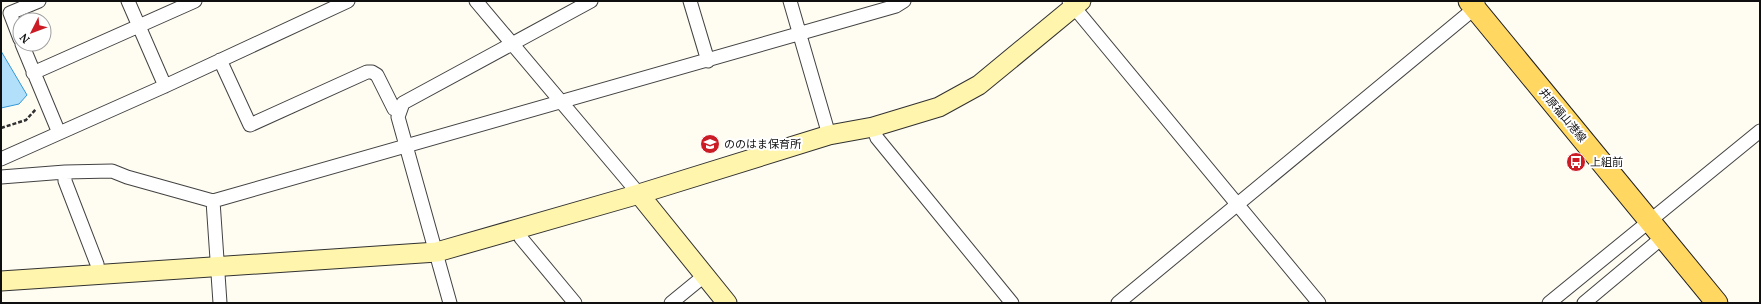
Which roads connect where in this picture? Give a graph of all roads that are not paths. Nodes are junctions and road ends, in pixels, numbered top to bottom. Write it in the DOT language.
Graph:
graph roads {
  1 [pos="39,1"];
  2 [pos="128,1"];
  3 [pos="195,1"];
  4 [pos="348,1"];
  5 [pos="476,1"];
  6 [pos="591,1"];
  7 [pos="690,1"];
  8 [pos="790,1"];
  9 [pos="904,1"];
  10 [pos="1075,3"];
  11 [pos="1474,3"];
  12 [pos="12,12"];
  13 [pos="139,27"];
  14 [pos="799,34"];
  15 [pos="512,43"];
  16 [pos="25,52"];
  17 [pos="220,60"];
  18 [pos="708,61"];
  19 [pos="33,73"];
  20 [pos="165,86"];
  21 [pos="561,101"];
  22 [pos="399,111"];
  23 [pos="873,127"];
  24 [pos="1760,131"];
  25 [pos="60,133"];
  26 [pos="829,135"];
  27 [pos="406,146"];
  28 [pos="1,159"];
  29 [pos="65,172"];
  30 [pos="1,177"];
  31 [pos="639,194"];
  32 [pos="213,201"];
  33 [pos="1238,203"];
  34 [pos="1650,220"];
  35 [pos="518,228"];
  36 [pos="1663,237"];
  37 [pos="437,252"];
  38 [pos="218,266"];
  39 [pos="98,273"];
  40 [pos="704,276"];
  41 [pos="1,280"];
  42 [pos="220,303"];
  43 [pos="450,303"];
  44 [pos="575,303"];
  45 [pos="671,303"];
  46 [pos="727,303"];
  47 [pos="1012,303"];
  48 [pos="1118,303"];
  49 [pos="1319,303"];
  50 [pos="1549,303"];
  51 [pos="1584,303"];
  52 [pos="1717,303"];
  1 -- 12 [label="street"];
  2 -- 13 [label="street"];
  3 -- 13 [label="street"];
  4 -- 17 [label="street"];
  5 -- 15 [label="street"];
  6 -- 15 [label="street"];
  7 -- 18 [label="street"];
  8 -- 14 [label="street"];
  9 -- 14 [label="street"];
  10 -- 23 [label="street"];
  10 -- 33 [label="street"];
  11 -- 33 [label="street"];
  11 -- 34 [label="main road, 井原福山港線"];
  13 -- 19 [label="street"];
  13 -- 20 [label="street"];
  14 -- 18 [label="street"];
  14 -- 26 [label="street"];
  15 -- 21 [label="street"];
  15 -- 22 [label="street"];
  16 -- 19 [label="street"];
  17 -- 20 [label="street"];
  17 -- 22 [label="street"];
  18 -- 21 [label="street"];
  19 -- 25 [label="street"];
  20 -- 25 [label="street"];
  21 -- 27 [label="street"];
  21 -- 31 [label="street"];
  22 -- 27 [label="street"];
  23 -- 26 [label="street"];
  23 -- 47 [label="street"];
  24 -- 34 [label="street"];
  25 -- 28 [label="street"];
  26 -- 31 [label="street"];
  27 -- 32 [label="street"];
  27 -- 37 [label="street"];
  29 -- 30 [label="street"];
  29 -- 32 [label="street"];
  29 -- 39 [label="street"];
  31 -- 35 [label="street"];
  31 -- 40 [label="street"];
  32 -- 38 [label="street"];
  33 -- 48 [label="street"];
  33 -- 49 [label="street"];
  34 -- 36 [label="main road, 井原福山港線"];
  34 -- 50 [label="street"];
  35 -- 37 [label="street"];
  35 -- 44 [label="street"];
  36 -- 51 [label="street"];
  36 -- 52 [label="main road, 井原福山港線"];
  37 -- 38 [label="street"];
  37 -- 43 [label="street"];
  38 -- 39 [label="street"];
  38 -- 42 [label="street"];
  39 -- 41 [label="street"];
  40 -- 45 [label="street"];
  40 -- 46 [label="street"];
}
